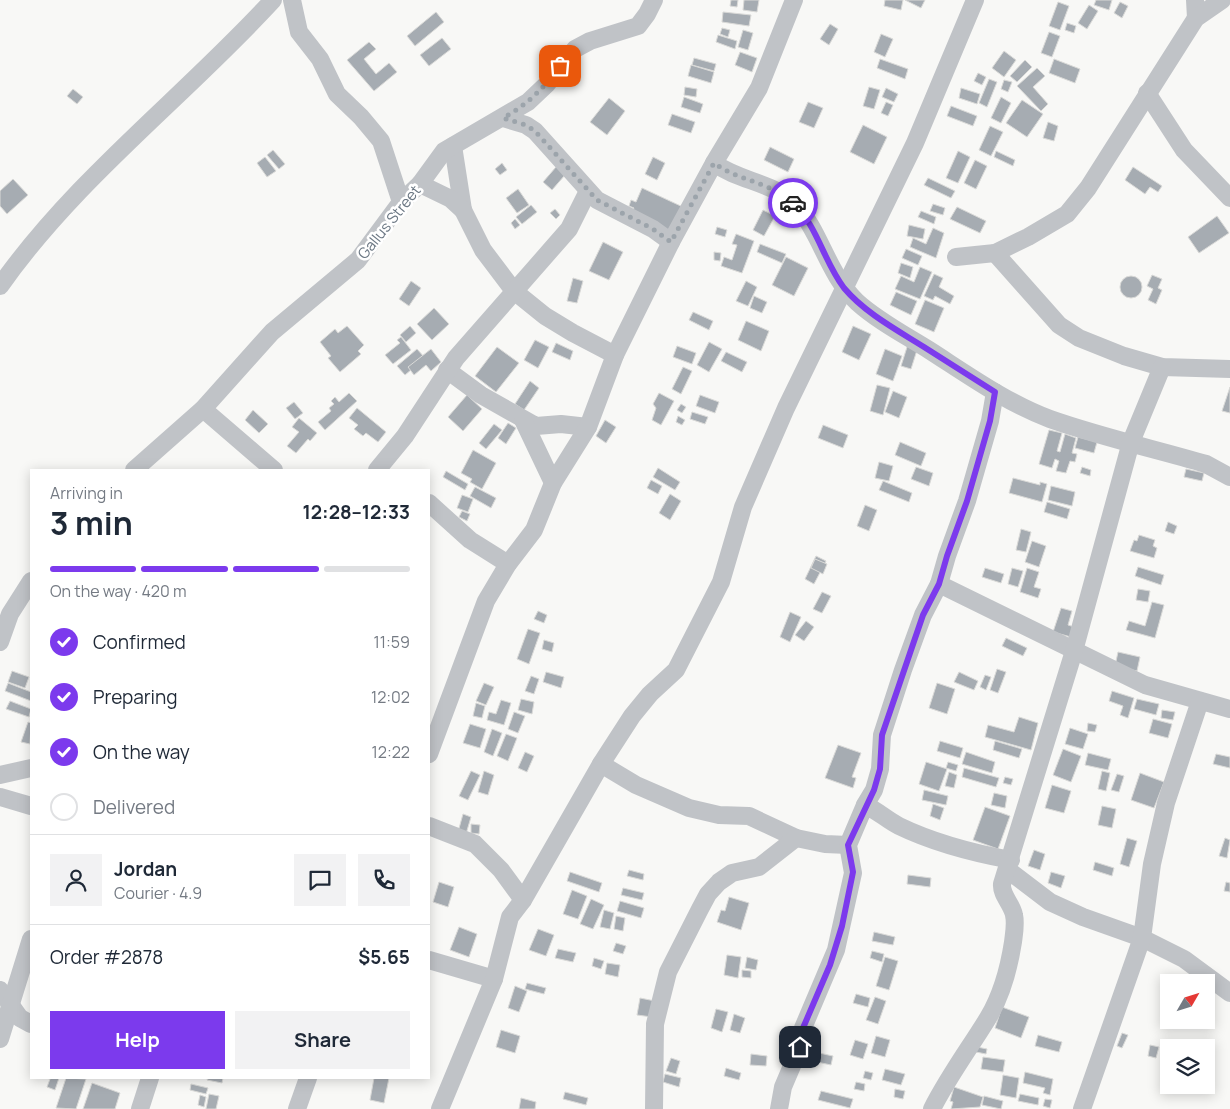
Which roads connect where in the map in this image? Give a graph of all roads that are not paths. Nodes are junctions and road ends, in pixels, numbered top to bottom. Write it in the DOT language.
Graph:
graph roads {
  1 [pos="272,0"];
  2 [pos="292,0"];
  3 [pos="654,0"];
  4 [pos="794,0"];
  5 [pos="976,0"];
  6 [pos="1195,0"];
  7 [pos="1222,0"];
  8 [pos="1196,18"];
  9 [pos="1147,93"];
  10 [pos="503,118"];
  11 [pos="453,146"];
  12 [pos="714,163"];
  13 [pos="420,184"];
  14 [pos="588,191"];
  15 [pos="1230,198"];
  16 [pos="401,202"];
  17 [pos="463,210"];
  18 [pos="671,242"];
  19 [pos="995,253"];
  20 [pos="956,256"];
  21 [pos="0,286"];
  22 [pos="844,287"];
  23 [pos="514,291"];
  24 [pos="615,355"];
  25 [pos="1162,367"];
  26 [pos="1230,369"];
  27 [pos="447,370"];
  28 [pos="995,392"];
  29 [pos="203,409"];
  30 [pos="523,420"];
  31 [pos="588,427"];
  32 [pos="1131,442"];
  33 [pos="135,469"];
  34 [pos="273,469"];
  35 [pos="378,469"];
  36 [pos="1230,477"];
  37 [pos="553,483"];
  38 [pos="430,504"];
  39 [pos="508,564"];
  40 [pos="30,584"];
  41 [pos="939,584"];
  42 [pos="0,642"];
  43 [pos="1074,651"];
  44 [pos="1200,701"];
  45 [pos="1230,709"];
  46 [pos="430,751"];
  47 [pos="601,764"];
  48 [pos="30,768"];
  49 [pos="0,775"];
  50 [pos="0,797"];
  51 [pos="865,805"];
  52 [pos="30,806"];
  53 [pos="430,826"];
  54 [pos="796,838"];
  55 [pos="848,845"];
  56 [pos="1009,865"];
  57 [pos="523,900"];
  58 [pos="1142,938"];
  59 [pos="30,941"];
  60 [pos="430,960"];
  61 [pos="494,979"];
  62 [pos="9,980"];
  63 [pos="1230,993"];
  64 [pos="5,996"];
  65 [pos="30,1023"];
  66 [pos="0,1039"];
  67 [pos="150,1079"];
  68 [pos="308,1079"];
  69 [pos="140,1109"];
  70 [pos="297,1109"];
  71 [pos="440,1109"];
  72 [pos="654,1109"];
  73 [pos="779,1109"];
  74 [pos="932,1109"];
  75 [pos="1082,1109"];
  1 -- 21 [label="street"];
  2 -- 16 [label="street"];
  3 -- 10 [label="street, Gallus Street"];
  4 -- 12 [label="street"];
  5 -- 22 [label="street"];
  6 -- 8 [label="street"];
  7 -- 8 [label="street"];
  8 -- 9 [label="street"];
  9 -- 15 [label="street"];
  9 -- 19 [label="street"];
  10 -- 11 [label="street, Gallus Street"];
  10 -- 14 [label="street"];
  11 -- 13 [label="street, Gallus Street"];
  11 -- 17 [label="street"];
  12 -- 18 [label="street"];
  12 -- 22 [label="street"];
  13 -- 16 [label="street, Gallus Street"];
  13 -- 17 [label="street"];
  14 -- 18 [label="street"];
  14 -- 23 [label="street"];
  16 -- 29 [label="street, Gallus Street"];
  17 -- 23 [label="street"];
  18 -- 24 [label="street"];
  19 -- 20 [label="street"];
  19 -- 25 [label="street"];
  22 -- 28 [label="street"];
  22 -- 47 [label="street"];
  23 -- 24 [label="street"];
  23 -- 27 [label="street"];
  24 -- 31 [label="street"];
  25 -- 26 [label="street"];
  25 -- 32 [label="street"];
  27 -- 30 [label="street"];
  27 -- 35 [label="street"];
  28 -- 32 [label="street"];
  28 -- 41 [label="street"];
  29 -- 33 [label="street, Gallus Street"];
  29 -- 34 [label="street"];
  30 -- 31 [label="street"];
  30 -- 37 [label="street"];
  31 -- 37 [label="street"];
  32 -- 36 [label="street"];
  32 -- 43 [label="street"];
  37 -- 39 [label="street"];
  38 -- 39 [label="street"];
  39 -- 46 [label="street"];
  40 -- 42 [label="street"];
  41 -- 43 [label="street"];
  41 -- 51 [label="street"];
  43 -- 44 [label="street"];
  43 -- 56 [label="street"];
  44 -- 45 [label="street"];
  44 -- 58 [label="street"];
  47 -- 54 [label="street"];
  47 -- 57 [label="street"];
  48 -- 49 [label="street"];
  50 -- 52 [label="street"];
  51 -- 55 [label="street"];
  51 -- 56 [label="street"];
  53 -- 57 [label="street"];
  54 -- 55 [label="street"];
  54 -- 72 [label="street"];
  55 -- 73 [label="street"];
  56 -- 58 [label="street"];
  56 -- 74 [label="street"];
  57 -- 61 [label="street"];
  58 -- 63 [label="street"];
  58 -- 75 [label="street"];
  59 -- 62 [label="street"];
  60 -- 61 [label="street"];
  61 -- 71 [label="street"];
  62 -- 64 [label="street"];
  64 -- 65 [label="street"];
  64 -- 66 [label="street"];
  67 -- 69 [label="street"];
  68 -- 70 [label="street"];
}
